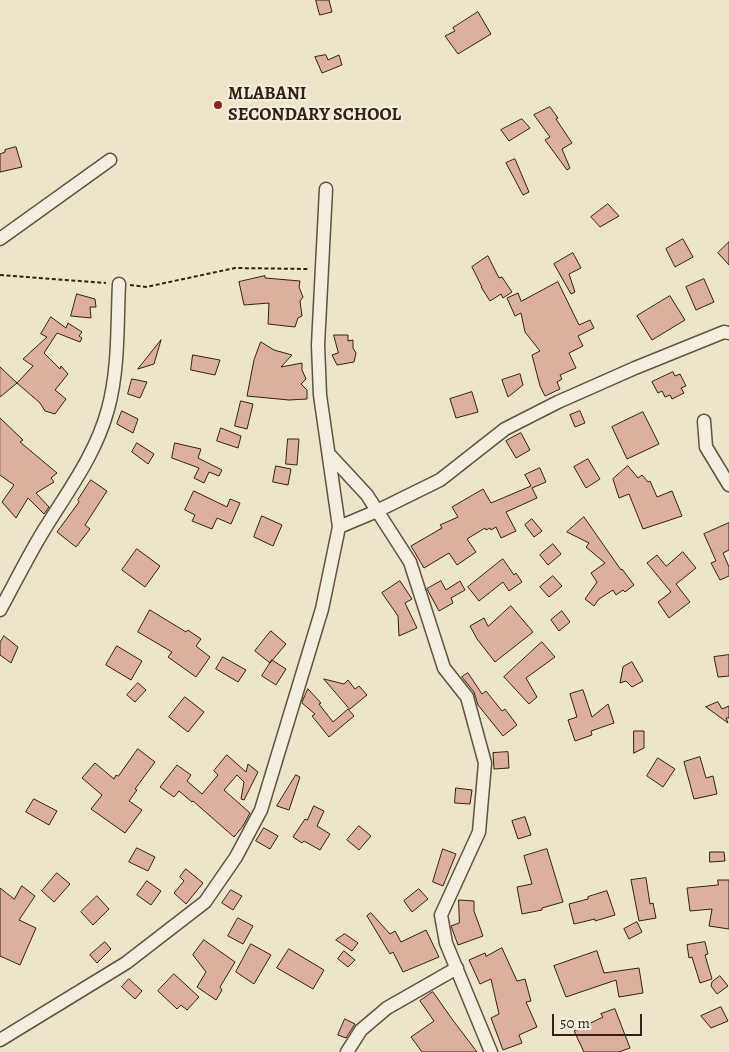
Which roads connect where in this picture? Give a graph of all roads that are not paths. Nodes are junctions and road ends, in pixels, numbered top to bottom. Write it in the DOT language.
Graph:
graph roads {
  1 [pos="110,160"];
  2 [pos="326,189"];
  3 [pos="0,239"];
  4 [pos="118,284"];
  5 [pos="729,333"];
  6 [pos="704,421"];
  7 [pos="329,454"];
  8 [pos="729,485"];
  9 [pos="377,511"];
  10 [pos="339,527"];
  11 [pos="0,610"];
  12 [pos="456,968"];
  13 [pos="0,1040"];
  14 [pos="347,1052"];
  15 [pos="491,1052"];
  1 -- 3 [label="street"];
  2 -- 7 [label="street"];
  4 -- 11 [label="street"];
  5 -- 9 [label="street"];
  6 -- 8 [label="street"];
  7 -- 9 [label="street"];
  7 -- 10 [label="street"];
  9 -- 10 [label="street"];
  9 -- 12 [label="street"];
  10 -- 13 [label="street"];
  12 -- 14 [label="street"];
  12 -- 15 [label="street"];
}
